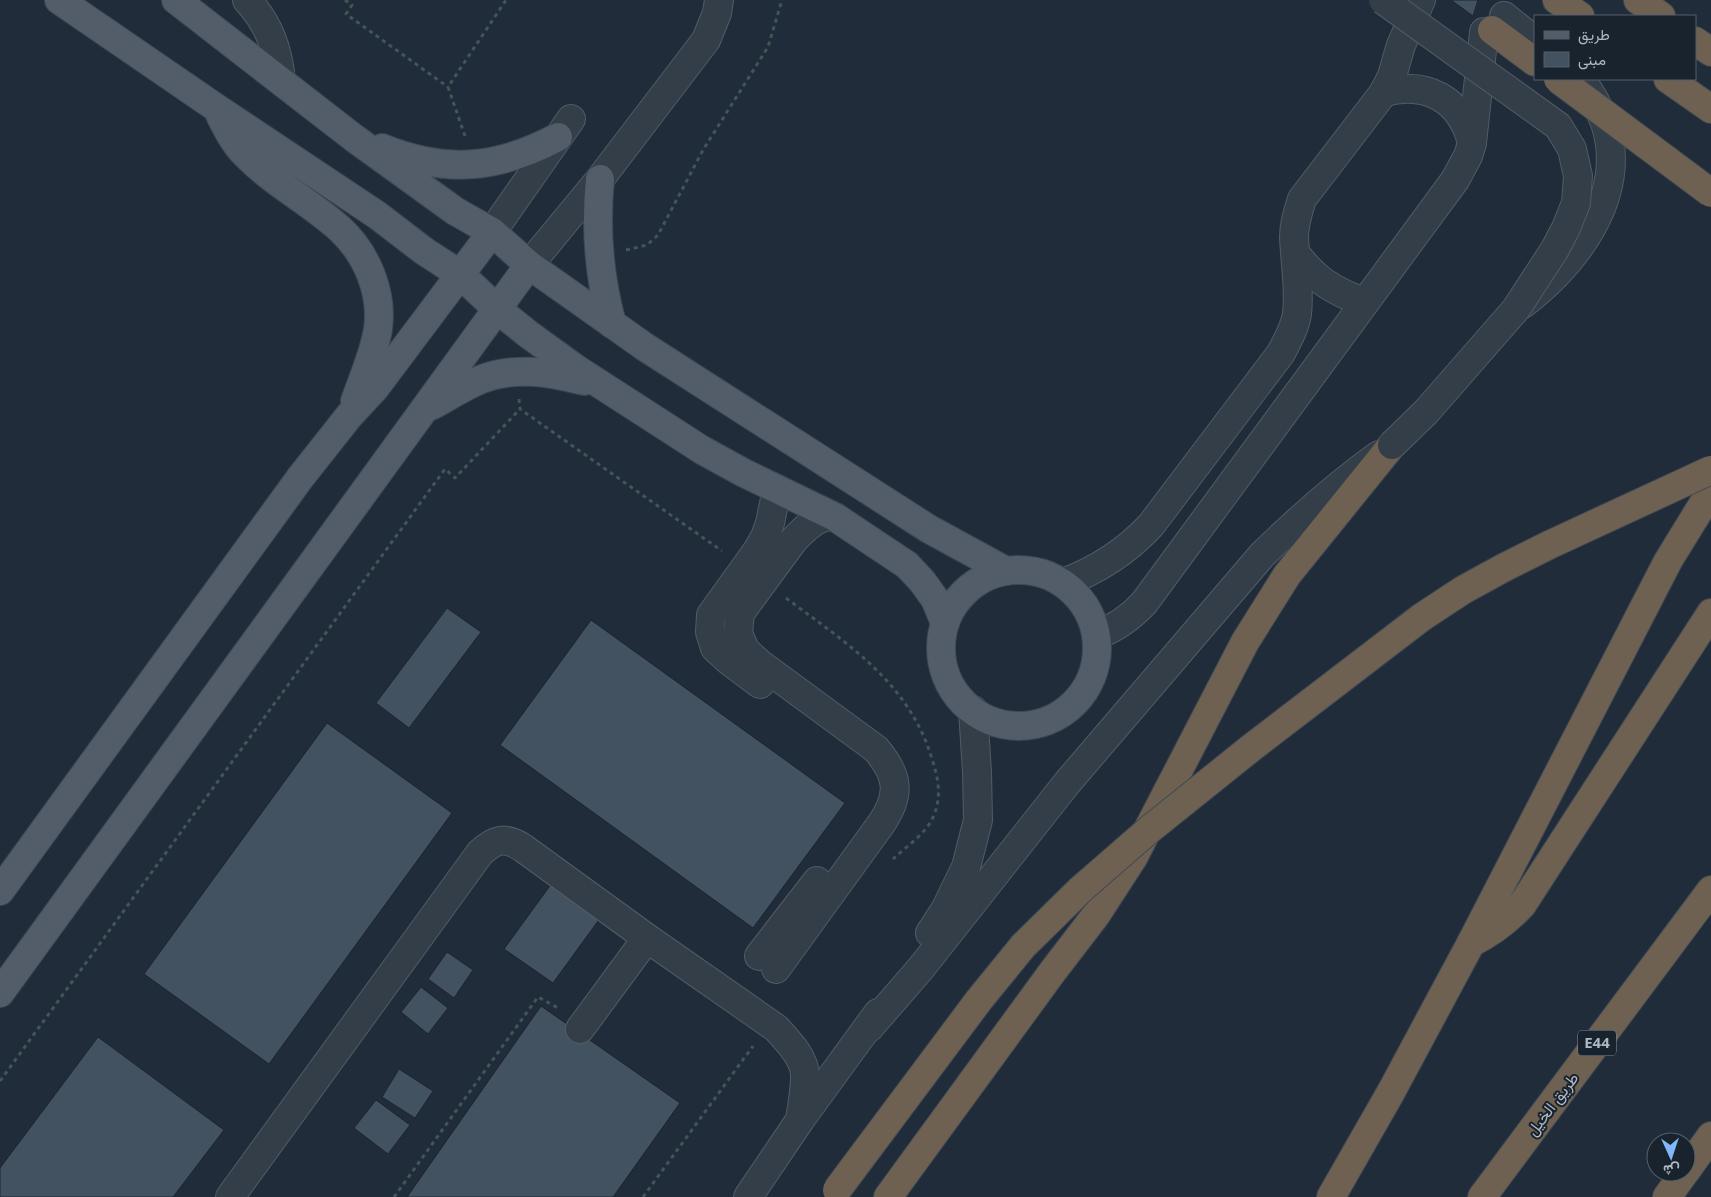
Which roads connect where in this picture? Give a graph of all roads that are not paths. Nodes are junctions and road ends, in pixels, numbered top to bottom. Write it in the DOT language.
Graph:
graph roads {
  1 [pos="59,0"];
  2 [pos="176,0"];
  3 [pos="248,0"];
  4 [pos="719,0"];
  5 [pos="1383,0"];
  6 [pos="1422,0"];
  7 [pos="1557,0"];
  8 [pos="1638,0"];
  9 [pos="1579,15"];
  10 [pos="1659,15"];
  11 [pos="1493,26"];
  12 [pos="1534,41"];
  13 [pos="1696,42"];
  14 [pos="1711,52"];
  15 [pos="1534,61"];
  16 [pos="1559,80"];
  17 [pos="1582,80"];
  18 [pos="1669,80"];
  19 [pos="281,81"];
  20 [pos="1384,92"];
  21 [pos="218,109"];
  22 [pos="1711,109"];
  23 [pos="565,128"];
  24 [pos="354,138"];
  25 [pos="1472,143"];
  26 [pos="600,179"];
  27 [pos="1711,193"];
  28 [pos="492,232"];
  29 [pos="1296,254"];
  30 [pos="529,265"];
  31 [pos="461,275"];
  32 [pos="1364,302"];
  33 [pos="497,309"];
  34 [pos="1516,309"];
  35 [pos="612,324"];
  36 [pos="603,386"];
  37 [pos="424,411"];
  38 [pos="349,416"];
  39 [pos="1392,445"];
  40 [pos="1711,470"];
  41 [pos="777,489"];
  42 [pos="1711,491"];
  43 [pos="835,516"];
  44 [pos="1006,571"];
  45 [pos="754,574"];
  46 [pos="1063,583"];
  47 [pos="1711,613"];
  48 [pos="946,623"];
  49 [pos="1097,636"];
  50 [pos="973,710"];
  51 [pos="1711,890"];
  52 [pos="0,891"];
  53 [pos="647,938"];
  54 [pos="1471,943"];
  55 [pos="767,963"];
  56 [pos="0,993"];
  57 [pos="582,1026"];
  58 [pos="869,1028"];
  59 [pos="800,1120"];
  60 [pos="1711,1136"];
  61 [pos="1696,1158"];
  62 [pos="1678,1182"];
  63 [pos="835,1194"];
  64 [pos="230,1197"];
  65 [pos="748,1197"];
  66 [pos="888,1197"];
  67 [pos="1331,1197"];
  68 [pos="1482,1197"];
  69 [pos="1667,1197"];
  1 -- 21 [label="main road"];
  2 -- 19 [label="main road"];
  3 -- 19 [label="street"];
  4 -- 26 [label="street"];
  5 -- 34 [label="street, bridge"];
  6 -- 20 [label="street"];
  7 -- 9 [label="highway"];
  8 -- 10 [label="highway"];
  11 -- 12 [label="street"];
  11 -- 15 [label="highway"];
  11 -- 25 [label="street"];
  13 -- 14 [label="highway"];
  16 -- 27 [label="highway, bridge"];
  17 -- 34 [label="street, bridge"];
  18 -- 22 [label="highway"];
  19 -- 24 [label="main road"];
  20 -- 25 [label="street"];
  20 -- 29 [label="street"];
  21 -- 31 [label="main road"];
  21 -- 38 [label="main road"];
  23 -- 24 [label="main road"];
  23 -- 28 [label="street"];
  24 -- 28 [label="main road"];
  25 -- 32 [label="street"];
  26 -- 30 [label="street"];
  26 -- 35 [label="main road"];
  28 -- 30 [label="main road"];
  28 -- 31 [label="main road"];
  29 -- 32 [label="street"];
  29 -- 46 [label="street"];
  30 -- 33 [label="main road"];
  30 -- 35 [label="main road"];
  31 -- 33 [label="main road"];
  31 -- 38 [label="main road"];
  32 -- 49 [label="street"];
  33 -- 36 [label="main road"];
  33 -- 37 [label="main road"];
  34 -- 39 [label="street, bridge"];
  35 -- 44 [label="main road"];
  36 -- 37 [label="main road"];
  36 -- 41 [label="main road"];
  37 -- 56 [label="main road"];
  38 -- 52 [label="main road"];
  39 -- 58 [label="street"];
  39 -- 66 [label="highway"];
  40 -- 63 [label="highway, bridge"];
  41 -- 43 [label="main road"];
  41 -- 45 [label="street"];
  42 -- 54 [label="highway"];
  43 -- 45 [label="street"];
  43 -- 48 [label="main road"];
  44 -- 46 [label="main road"];
  44 -- 48 [label="main road"];
  45 -- 55 [label="street"];
  46 -- 49 [label="main road"];
  47 -- 54 [label="highway"];
  48 -- 50 [label="main road"];
  49 -- 50 [label="main road"];
  50 -- 58 [label="street"];
  51 -- 68 [label="highway, طريق الخيل / E44"];
  53 -- 57 [label="street"];
  53 -- 59 [label="street"];
  53 -- 64 [label="street"];
  54 -- 67 [label="highway"];
  58 -- 59 [label="street"];
  59 -- 65 [label="street"];
  60 -- 61 [label="highway"];
  62 -- 69 [label="highway"];
}
